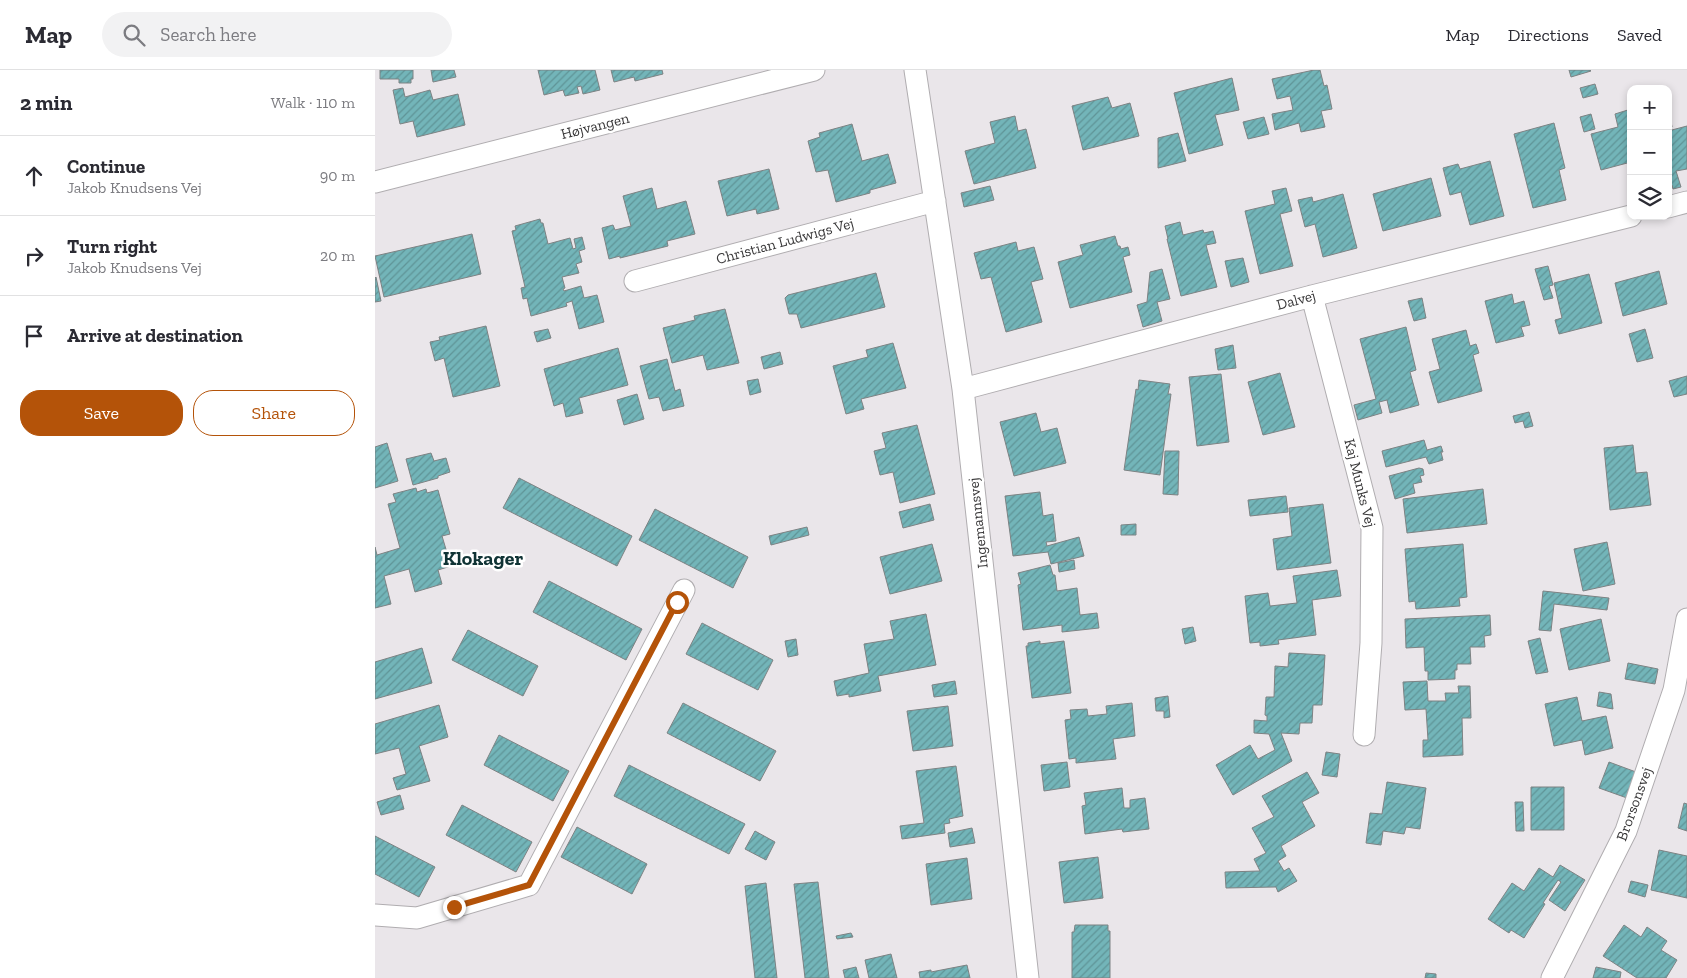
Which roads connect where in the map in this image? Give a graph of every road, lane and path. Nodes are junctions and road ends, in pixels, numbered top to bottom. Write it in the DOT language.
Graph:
graph roads {
  1 [pos="814,70"];
  2 [pos="915,70"];
  3 [pos="375,182"];
  4 [pos="935,201"];
  5 [pos="1687,202"];
  6 [pos="1672,206"];
  7 [pos="1627,217"];
  8 [pos="635,281"];
  9 [pos="1312,296"];
  10 [pos="963,389"];
  11 [pos="684,590"];
  12 [pos="1687,619"];
  13 [pos="1364,735"];
  14 [pos="375,915"];
  15 [pos="1028,978"];
  16 [pos="1552,978"];
  1 -- 3 [label="street, Højvangen"];
  2 -- 4 [label="street, Ingemannsvej"];
  4 -- 8 [label="street, Christian Ludwigs Vej"];
  4 -- 10 [label="street, Ingemannsvej"];
  5 -- 6 [label="street"];
  7 -- 9 [label="street, Dalvej"];
  9 -- 10 [label="street, Dalvej"];
  9 -- 13 [label="street, Kaj Munks Vej"];
  10 -- 15 [label="street, Ingemannsvej"];
  11 -- 14 [label="street"];
  12 -- 16 [label="street, Brorsonsvej"];
}
